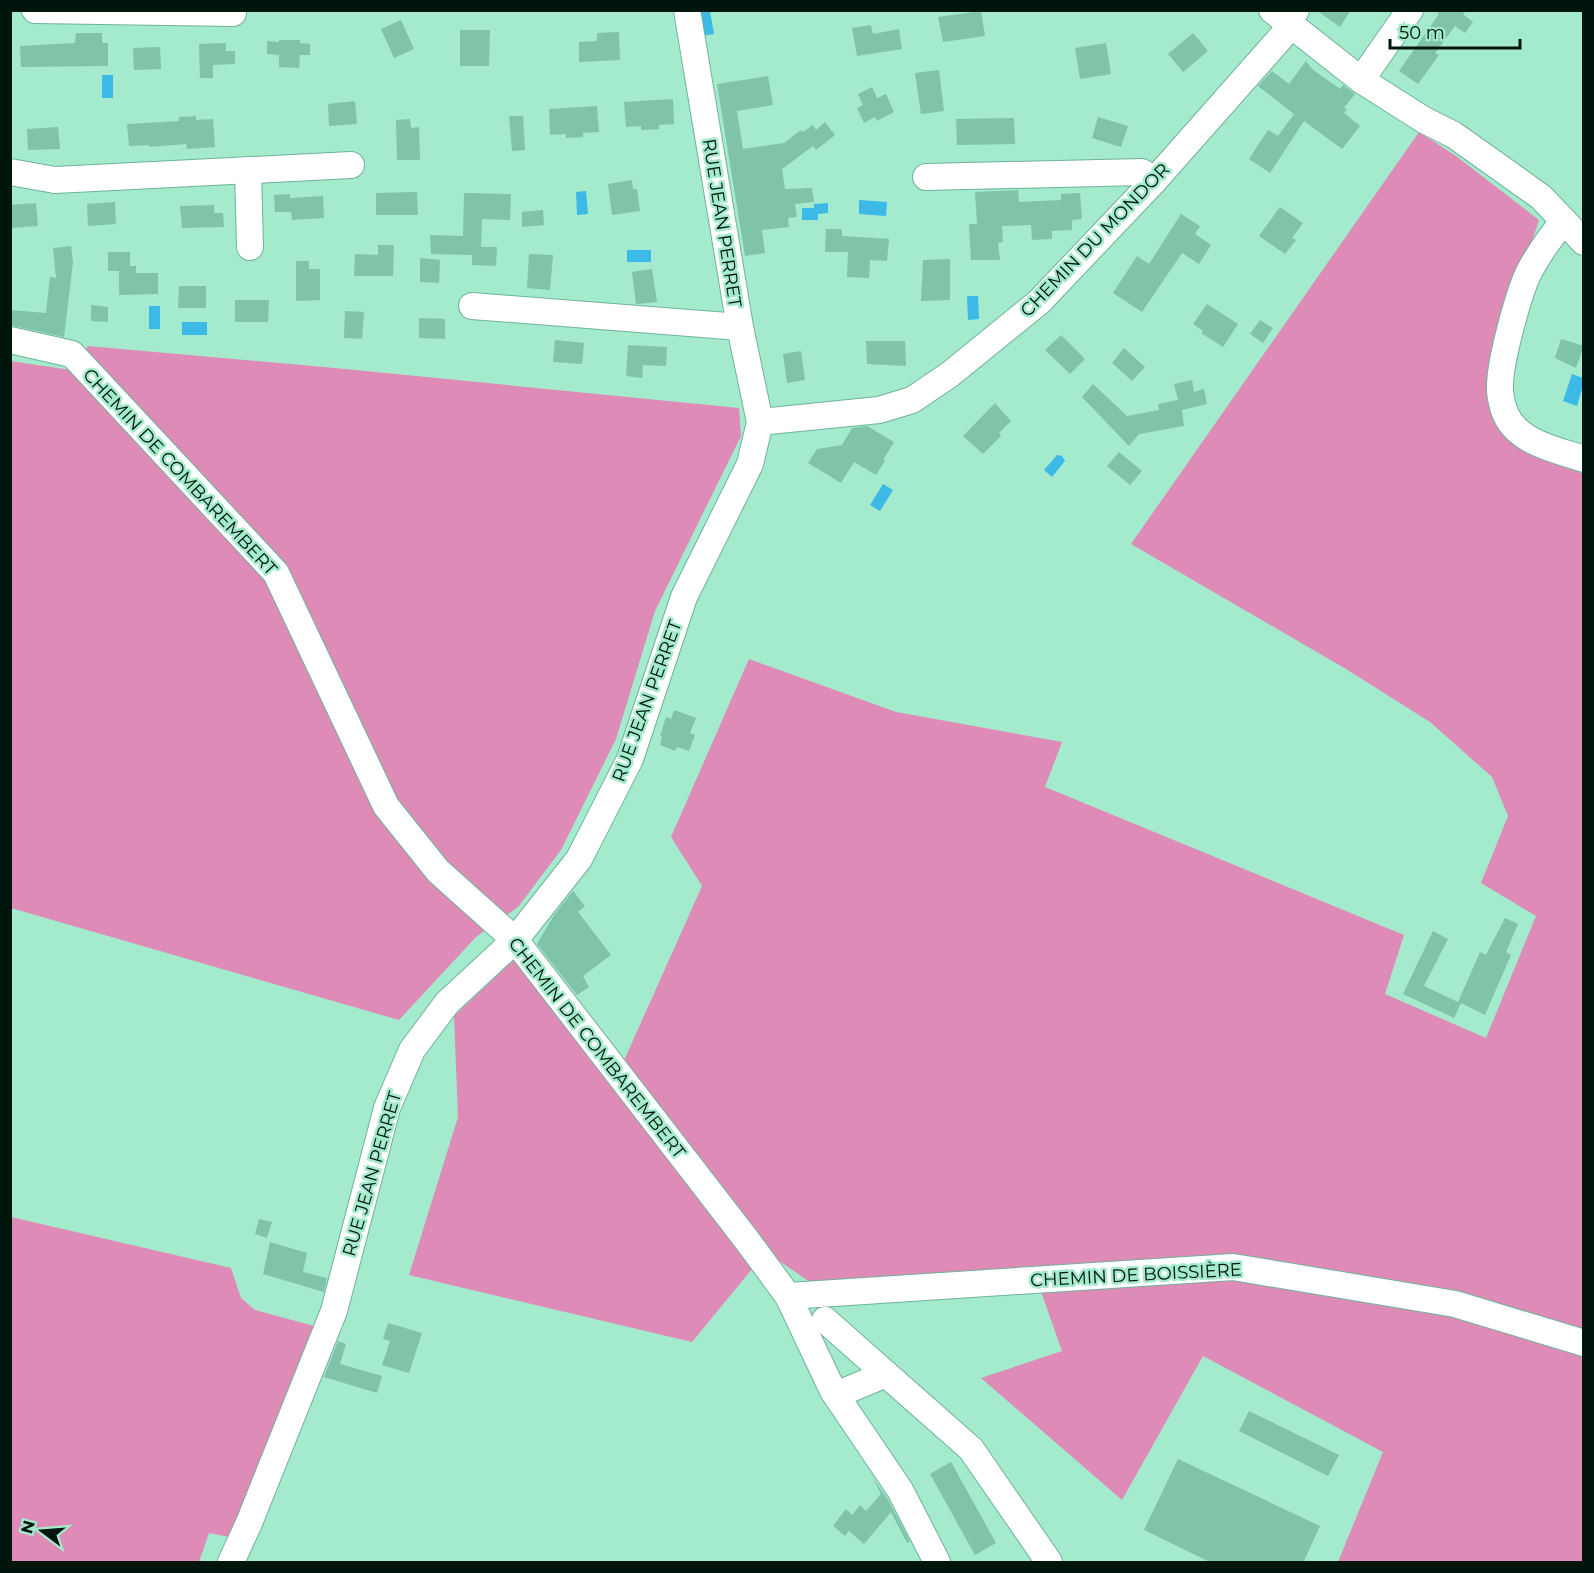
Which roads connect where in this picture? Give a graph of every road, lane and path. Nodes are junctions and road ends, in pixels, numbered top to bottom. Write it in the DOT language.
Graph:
graph roads {
  1 [pos="35,10"];
  2 [pos="687,10"];
  3 [pos="1410,10"];
  4 [pos="233,13"];
  5 [pos="1285,15"];
  6 [pos="1361,80"];
  7 [pos="351,165"];
  8 [pos="248,170"];
  9 [pos="10,172"];
  10 [pos="926,177"];
  11 [pos="1154,182"];
  12 [pos="1564,221"];
  13 [pos="1584,242"];
  14 [pos="250,247"];
  15 [pos="472,306"];
  16 [pos="740,327"];
  17 [pos="10,340"];
  18 [pos="760,422"];
  19 [pos="1584,459"];
  20 [pos="514,940"];
  21 [pos="788,1296"];
  22 [pos="825,1320"];
  23 [pos="1584,1343"];
  24 [pos="886,1374"];
  25 [pos="836,1395"];
  26 [pos="231,1563"];
  27 [pos="938,1563"];
  28 [pos="1049,1563"];
  1 -- 4 [label="street"];
  2 -- 16 [label="street, RUE JEAN PERRET"];
  3 -- 6 [label="street"];
  5 -- 6 [label="street"];
  5 -- 11 [label="street, CHEMIN DU MONDOR"];
  6 -- 12 [label="street"];
  7 -- 8 [label="street"];
  8 -- 9 [label="street"];
  8 -- 14 [label="street"];
  10 -- 11 [label="street"];
  11 -- 18 [label="street, CHEMIN DU MONDOR"];
  12 -- 13 [label="street"];
  12 -- 19 [label="street"];
  15 -- 16 [label="street"];
  16 -- 18 [label="street, RUE JEAN PERRET"];
  17 -- 20 [label="street, CHEMIN DE COMBAREMBERT"];
  18 -- 20 [label="street, RUE JEAN PERRET"];
  20 -- 21 [label="street, CHEMIN DE COMBAREMBERT"];
  20 -- 26 [label="street, RUE JEAN PERRET"];
  21 -- 23 [label="street, CHEMIN DE BOISSIÈRE"];
  21 -- 25 [label="street, CHEMIN DE COMBAREMBERT"];
  22 -- 24 [label="street"];
  24 -- 25 [label="street"];
  24 -- 28 [label="street"];
  25 -- 27 [label="street, CHEMIN DE COMBAREMBERT"];
}
